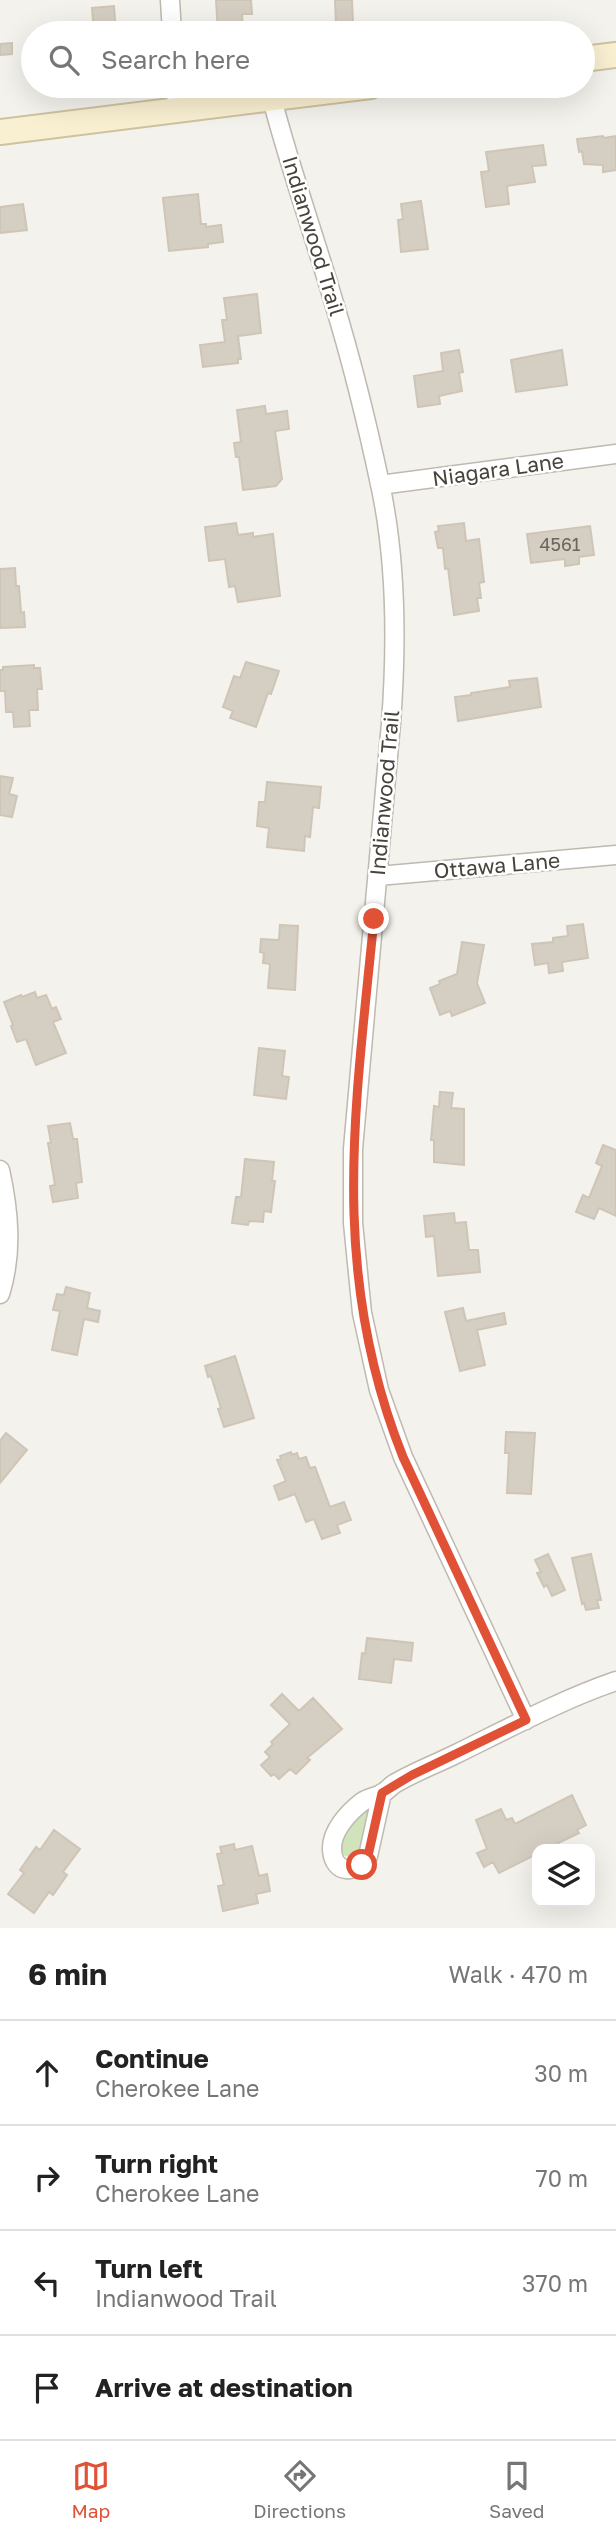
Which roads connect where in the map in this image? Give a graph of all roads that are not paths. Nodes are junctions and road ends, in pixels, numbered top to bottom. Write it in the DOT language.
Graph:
graph roads {
  1 [pos="170,0"];
  2 [pos="171,21"];
  3 [pos="616,55"];
  4 [pos="595,58"];
  5 [pos="176,98"];
  6 [pos="280,98"];
  7 [pos="272,99"];
  8 [pos="0,132"];
  9 [pos="616,454"];
  10 [pos="380,485"];
  11 [pos="616,855"];
  12 [pos="378,876"];
  13 [pos="0,1170"];
  14 [pos="0,1294"];
  15 [pos="616,1681"];
  16 [pos="526,1720"];
  17 [pos="382,1793"];
  1 -- 2 [label="street"];
  3 -- 4 [label="street"];
  5 -- 7 [label="street"];
  5 -- 8 [label="street"];
  6 -- 7 [label="street"];
  7 -- 10 [label="street, Indianwood Trail"];
  9 -- 10 [label="street, Niagara Lane"];
  10 -- 12 [label="street, Indianwood Trail"];
  11 -- 12 [label="street, Ottawa Lane"];
  12 -- 16 [label="street, Indianwood Trail"];
  13 -- 14 [label="street"];
  15 -- 16 [label="street"];
  16 -- 17 [label="street"];
}
